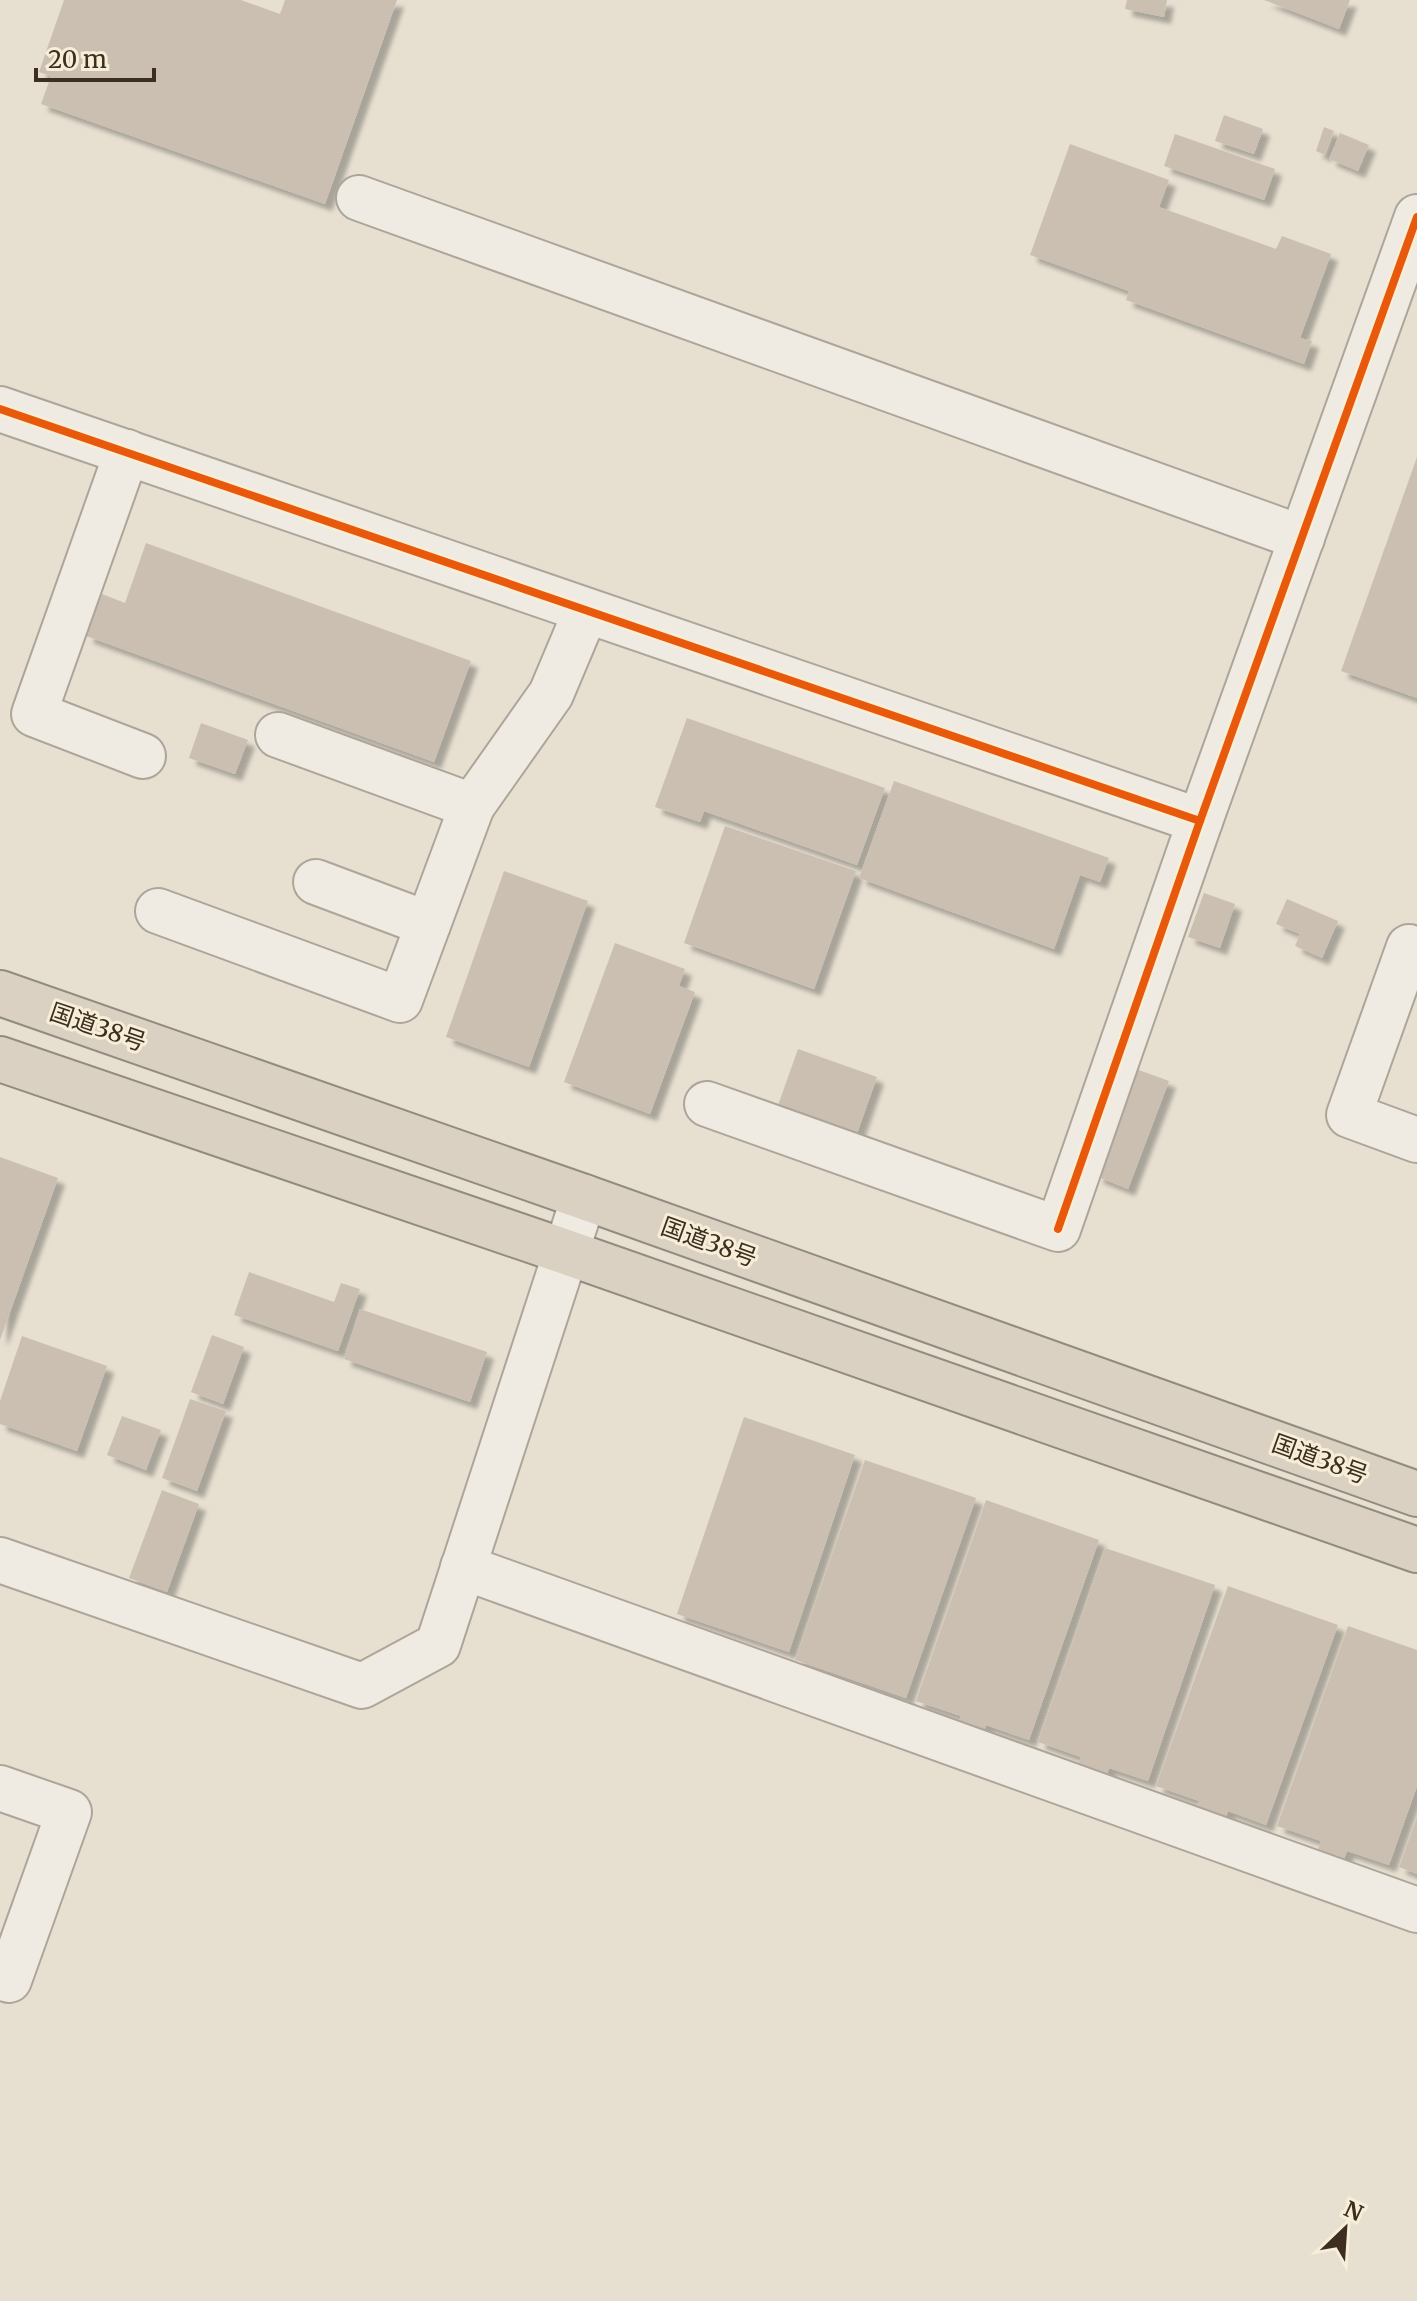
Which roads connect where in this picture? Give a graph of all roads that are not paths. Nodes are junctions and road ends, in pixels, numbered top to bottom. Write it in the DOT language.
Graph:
graph roads {
  1 [pos="359,198"];
  2 [pos="1417,217"];
  3 [pos="1,414"];
  4 [pos="127,452"];
  5 [pos="1302,538"];
  6 [pos="586,611"];
  7 [pos="278,735"];
  8 [pos="143,756"];
  9 [pos="472,806"];
  10 [pos="1200,821"];
  11 [pos="316,882"];
  12 [pos="158,911"];
  13 [pos="428,924"];
  14 [pos="1417,950"];
  15 [pos="0,993"];
  16 [pos="0,1059"];
  17 [pos="707,1104"];
  18 [pos="1417,1140"];
  19 [pos="584,1197"];
  20 [pos="566,1252"];
  21 [pos="1417,1494"];
  22 [pos="1417,1550"];
  23 [pos="0,1560"];
  24 [pos="463,1567"];
  25 [pos="0,1788"];
  26 [pos="1417,1910"];
  27 [pos="0,1977"];
  1 -- 5 [label="street"];
  2 -- 5 [label="street"];
  3 -- 4 [label="street"];
  4 -- 6 [label="street"];
  4 -- 8 [label="street"];
  5 -- 10 [label="street"];
  6 -- 9 [label="street"];
  6 -- 10 [label="street"];
  7 -- 9 [label="street"];
  9 -- 13 [label="street"];
  10 -- 17 [label="street"];
  11 -- 13 [label="street"];
  12 -- 13 [label="street"];
  14 -- 18 [label="street"];
  15 -- 19 [label="highway, 国道38号"];
  16 -- 20 [label="highway"];
  19 -- 20 [label="street"];
  19 -- 21 [label="highway, 国道38号"];
  20 -- 22 [label="highway"];
  20 -- 24 [label="street"];
  23 -- 24 [label="street"];
  24 -- 26 [label="street"];
  25 -- 27 [label="street"];
}
